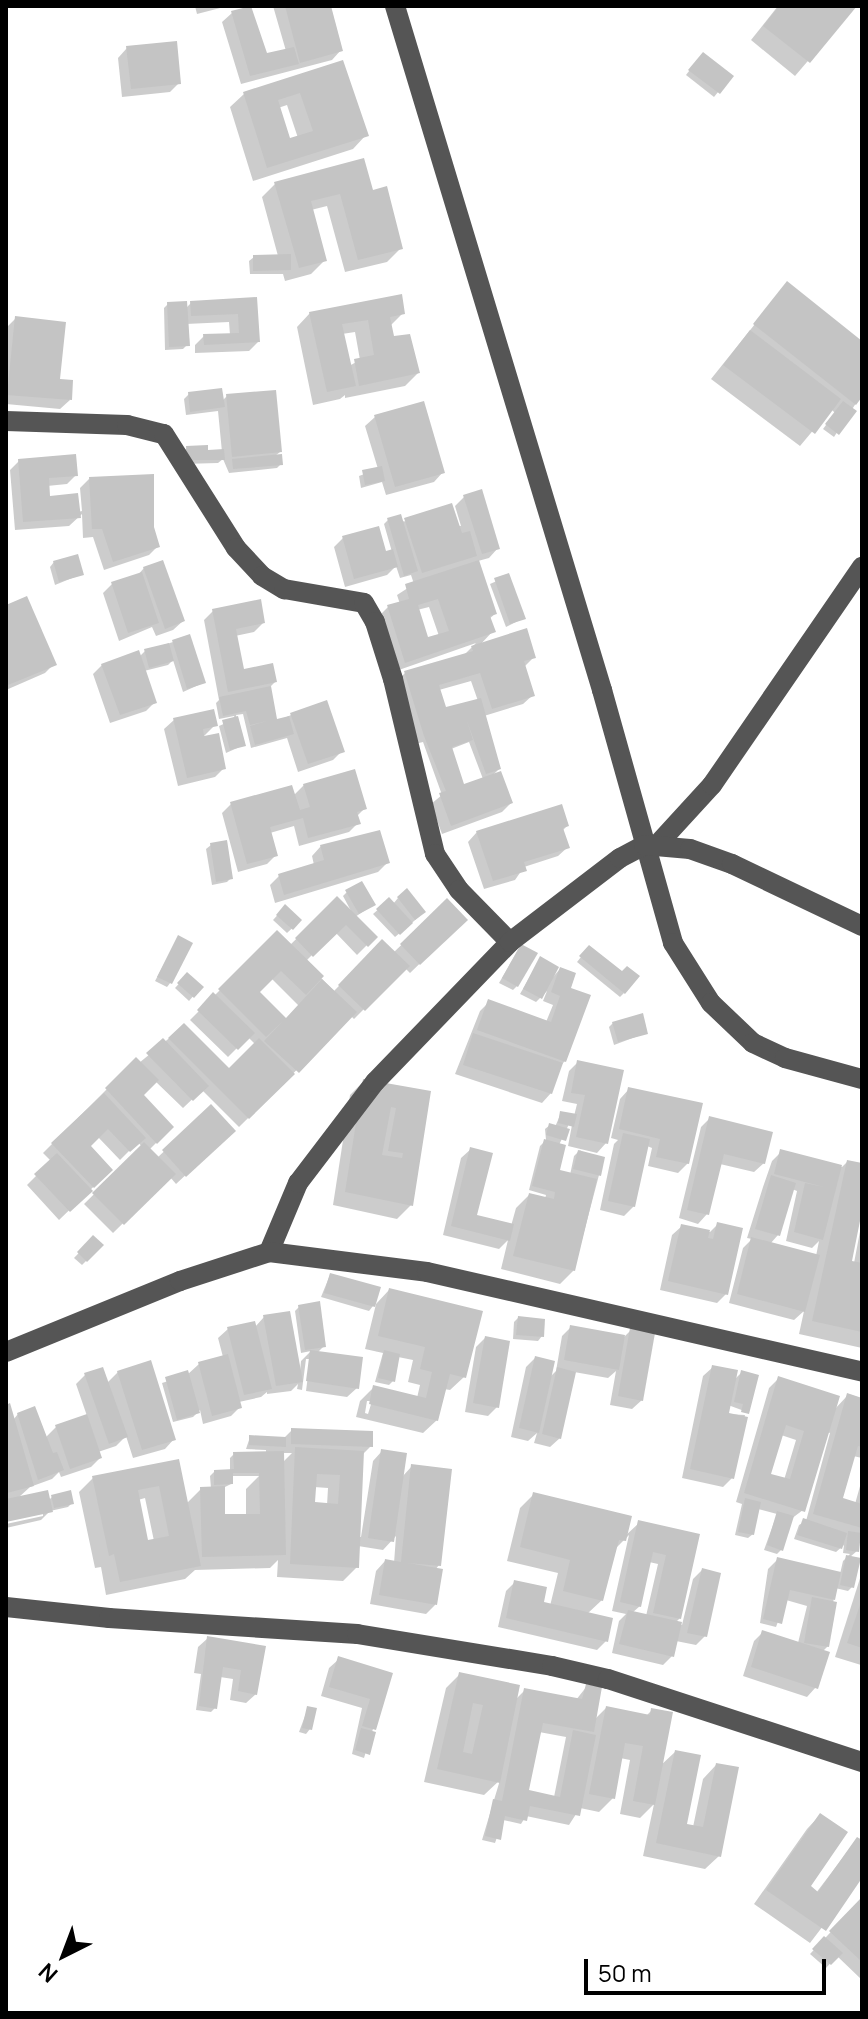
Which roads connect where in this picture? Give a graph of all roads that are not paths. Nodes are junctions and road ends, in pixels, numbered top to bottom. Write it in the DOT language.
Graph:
graph roads {
  1 [pos="395,6"];
  2 [pos="6,421"];
  3 [pos="862,567"];
  4 [pos="650,845"];
  5 [pos="862,926"];
  6 [pos="510,942"];
  7 [pos="862,1079"];
  8 [pos="269,1252"];
  9 [pos="6,1352"];
  10 [pos="862,1372"];
  11 [pos="6,1607"];
  12 [pos="862,1762"];
  1 -- 4 [label="street"];
  2 -- 6 [label="street"];
  3 -- 4 [label="street"];
  4 -- 5 [label="street"];
  4 -- 6 [label="street"];
  4 -- 7 [label="street"];
  6 -- 8 [label="street"];
  8 -- 9 [label="street"];
  8 -- 10 [label="street"];
  11 -- 12 [label="street"];
}
